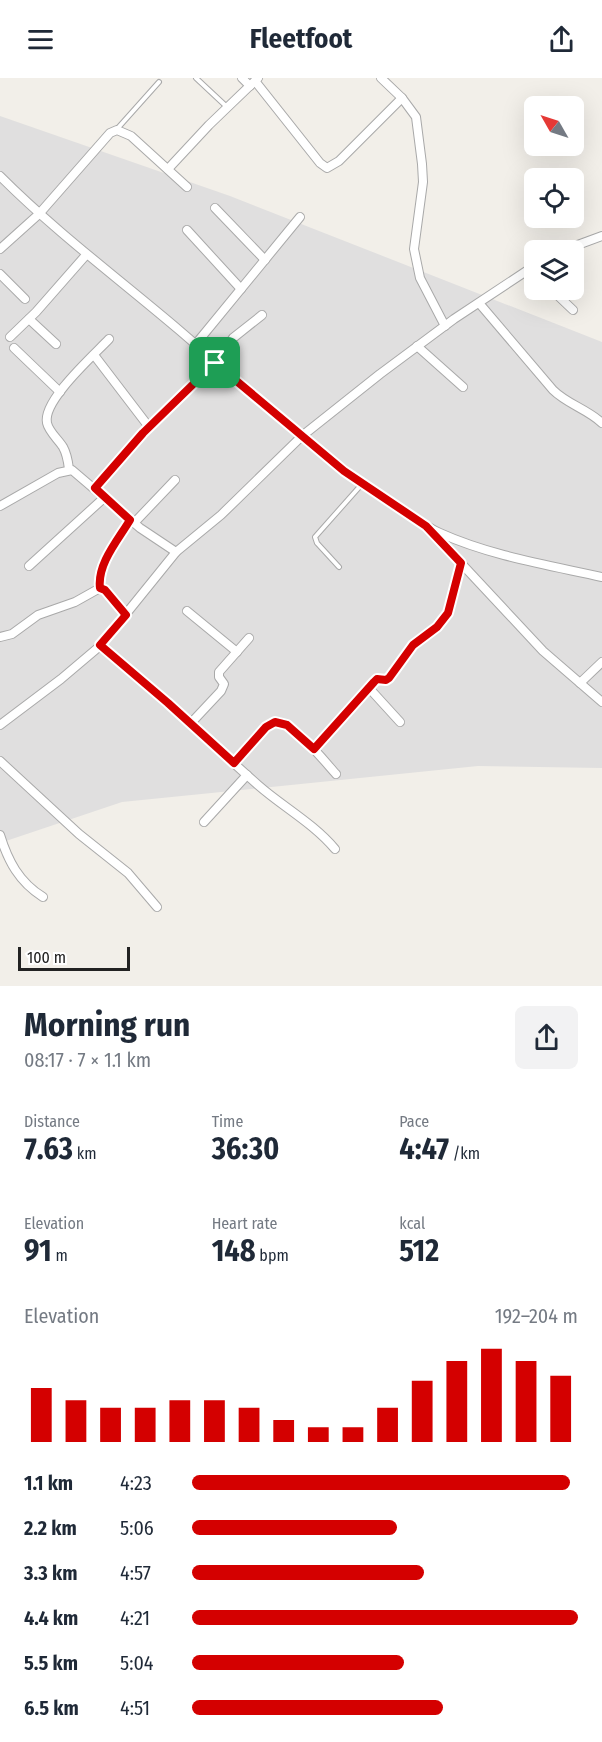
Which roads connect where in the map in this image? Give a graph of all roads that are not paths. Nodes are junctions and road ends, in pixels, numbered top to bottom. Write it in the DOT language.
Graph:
graph roads {
  1 [pos="196,78"];
  2 [pos="242,78"];
  3 [pos="381,78"];
  4 [pos="159,82"];
  5 [pos="254,82"];
  6 [pos="402,98"];
  7 [pos="228,107"];
  8 [pos="117,130"];
  9 [pos="168,169"];
  10 [pos="0,176"];
  11 [pos="187,187"];
  12 [pos="214,208"];
  13 [pos="39,214"];
  14 [pos="300,217"];
  15 [pos="187,230"];
  16 [pos="602,236"];
  17 [pos="584,243"];
  18 [pos="0,249"];
  19 [pos="86,255"];
  20 [pos="265,260"];
  21 [pos="0,274"];
  22 [pos="524,274"];
  23 [pos="241,289"];
  24 [pos="25,298"];
  25 [pos="562,300"];
  26 [pos="478,303"];
  27 [pos="573,310"];
  28 [pos="262,315"];
  29 [pos="28,319"];
  30 [pos="445,326"];
  31 [pos="10,337"];
  32 [pos="110,339"];
  33 [pos="56,344"];
  34 [pos="195,345"];
  35 [pos="417,346"];
  36 [pos="14,348"];
  37 [pos="94,355"];
  38 [pos="215,363"];
  39 [pos="463,387"];
  40 [pos="60,392"];
  41 [pos="602,423"];
  42 [pos="149,427"];
  43 [pos="302,436"];
  44 [pos="69,469"];
  45 [pos="175,480"];
  46 [pos="362,484"];
  47 [pos="95,488"];
  48 [pos="105,497"];
  49 [pos="0,506"];
  50 [pos="132,522"];
  51 [pos="426,526"];
  52 [pos="176,552"];
  53 [pos="461,563"];
  54 [pos="29,566"];
  55 [pos="339,567"];
  56 [pos="602,577"];
  57 [pos="100,588"];
  58 [pos="187,611"];
  59 [pos="126,615"];
  60 [pos="0,637"];
  61 [pos="249,638"];
  62 [pos="100,645"];
  63 [pos="237,652"];
  64 [pos="602,662"];
  65 [pos="580,683"];
  66 [pos="369,688"];
  67 [pos="602,702"];
  68 [pos="400,722"];
  69 [pos="191,723"];
  70 [pos="0,725"];
  71 [pos="314,749"];
  72 [pos="0,760"];
  73 [pos="234,763"];
  74 [pos="336,774"];
  75 [pos="247,775"];
  76 [pos="204,822"];
  77 [pos="0,835"];
  78 [pos="335,849"];
  79 [pos="43,897"];
  80 [pos="158,907"];
  1 -- 7 [label="lane"];
  2 -- 5 [label="street"];
  3 -- 6 [label="street"];
  4 -- 8 [label="lane"];
  5 -- 6 [label="street"];
  5 -- 7 [label="street"];
  6 -- 30 [label="street"];
  7 -- 9 [label="street"];
  8 -- 9 [label="street"];
  8 -- 13 [label="street"];
  9 -- 11 [label="street"];
  10 -- 13 [label="street"];
  12 -- 20 [label="street"];
  13 -- 18 [label="street"];
  13 -- 19 [label="street"];
  14 -- 20 [label="street"];
  15 -- 23 [label="street"];
  16 -- 17 [label="street"];
  19 -- 29 [label="street"];
  19 -- 34 [label="street"];
  20 -- 23 [label="street"];
  21 -- 24 [label="street"];
  22 -- 26 [label="street"];
  23 -- 34 [label="street"];
  25 -- 27 [label="street"];
  26 -- 30 [label="street"];
  26 -- 41 [label="street"];
  28 -- 38 [label="street"];
  29 -- 31 [label="street"];
  29 -- 33 [label="street"];
  30 -- 35 [label="street"];
  32 -- 37 [label="street"];
  34 -- 38 [label="street"];
  35 -- 39 [label="street"];
  35 -- 43 [label="street"];
  36 -- 40 [label="street"];
  37 -- 40 [label="street"];
  37 -- 42 [label="street"];
  38 -- 42 [label="street"];
  38 -- 43 [label="street"];
  40 -- 44 [label="street"];
  42 -- 47 [label="street"];
  43 -- 46 [label="street"];
  43 -- 52 [label="street"];
  44 -- 47 [label="street"];
  44 -- 49 [label="street"];
  45 -- 50 [label="street"];
  46 -- 51 [label="street"];
  46 -- 55 [label="lane"];
  47 -- 48 [label="street"];
  48 -- 50 [label="street"];
  48 -- 54 [label="street"];
  50 -- 52 [label="street"];
  50 -- 57 [label="street"];
  51 -- 53 [label="street"];
  51 -- 56 [label="street"];
  52 -- 59 [label="street"];
  53 -- 65 [label="street"];
  53 -- 66 [label="street"];
  57 -- 59 [label="street"];
  57 -- 60 [label="street"];
  58 -- 63 [label="street"];
  59 -- 62 [label="street"];
  61 -- 63 [label="street"];
  62 -- 69 [label="street"];
  62 -- 70 [label="street"];
  63 -- 69 [label="street"];
  64 -- 65 [label="street"];
  65 -- 67 [label="street"];
  66 -- 68 [label="street"];
  66 -- 71 [label="street"];
  69 -- 73 [label="street"];
  71 -- 73 [label="street"];
  71 -- 74 [label="street"];
  72 -- 80 [label="street"];
  73 -- 75 [label="street"];
  75 -- 76 [label="street"];
  75 -- 78 [label="street"];
  77 -- 79 [label="street"];
}
